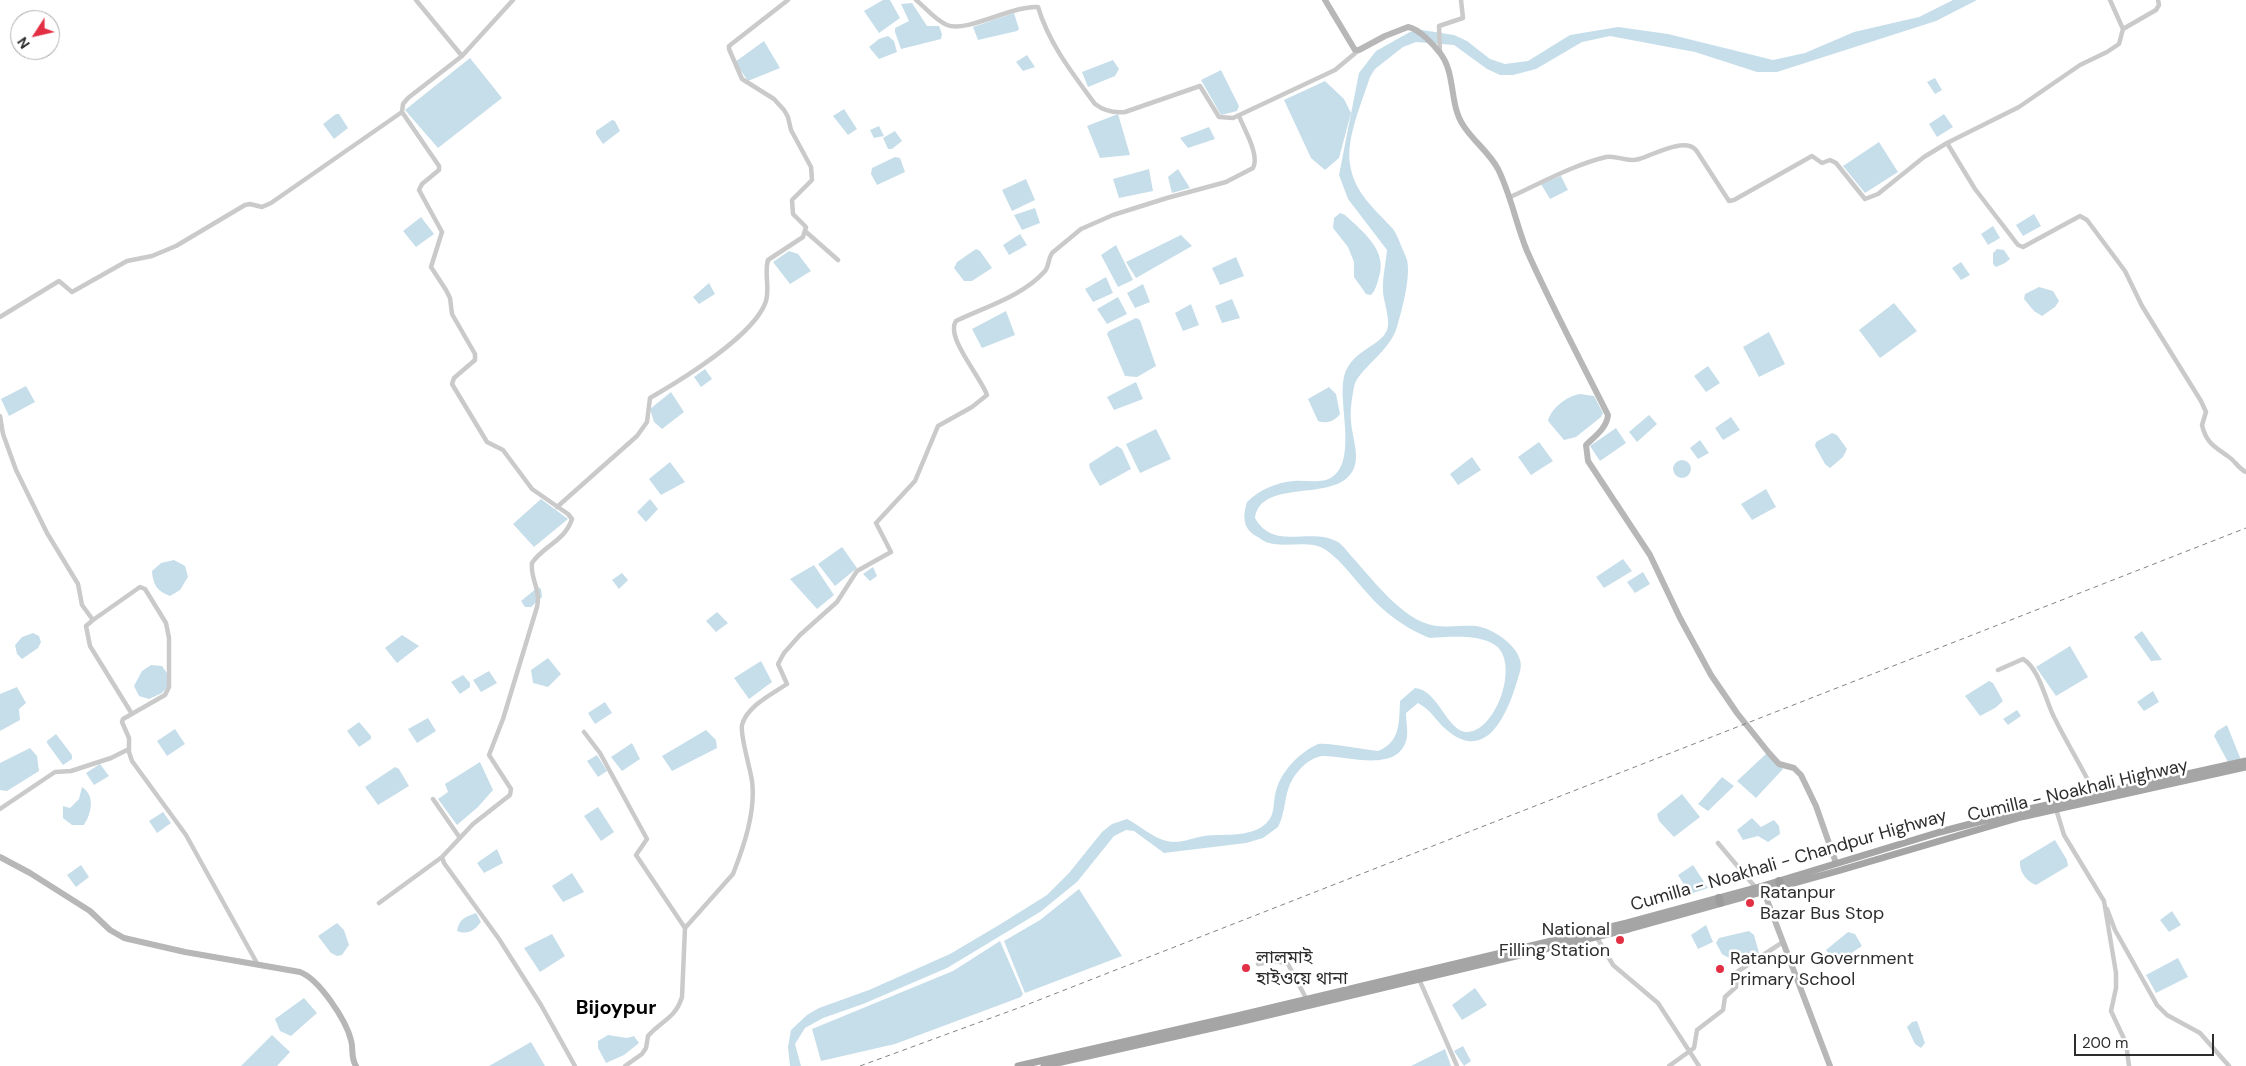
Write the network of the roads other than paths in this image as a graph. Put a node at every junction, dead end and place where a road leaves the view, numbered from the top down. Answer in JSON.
{"nodes":[{"id":1,"x":416,"y":0,"type":"edge"},
{"id":2,"x":512,"y":0,"type":"edge"},
{"id":3,"x":788,"y":0,"type":"edge"},
{"id":4,"x":916,"y":0,"type":"edge"},
{"id":5,"x":1037,"y":0,"type":"edge"},
{"id":6,"x":1325,"y":0,"type":"edge"},
{"id":7,"x":1461,"y":0,"type":"edge"},
{"id":8,"x":2110,"y":0,"type":"edge"},
{"id":9,"x":2158,"y":0,"type":"edge"},
{"id":10,"x":1038,"y":7,"type":"junction"},
{"id":11,"x":2123,"y":29,"type":"junction"},
{"id":12,"x":1359,"y":50,"type":"junction"},
{"id":13,"x":1439,"y":50,"type":"junction"},
{"id":14,"x":462,"y":56,"type":"junction"},
{"id":15,"x":402,"y":112,"type":"junction"},
{"id":16,"x":1239,"y":116,"type":"junction"},
{"id":17,"x":1947,"y":143,"type":"junction"},
{"id":18,"x":1510,"y":197,"type":"junction"},
{"id":19,"x":805,"y":231,"type":"junction"},
{"id":20,"x":838,"y":260,"type":"dead end"},
{"id":21,"x":0,"y":317,"type":"edge"},
{"id":22,"x":0,"y":416,"type":"edge"},
{"id":23,"x":2246,"y":472,"type":"edge"},
{"id":24,"x":557,"y":507,"type":"junction"},
{"id":25,"x":93,"y":620,"type":"junction"},
{"id":26,"x":1998,"y":670,"type":"dead end"},
{"id":27,"x":132,"y":714,"type":"junction"},
{"id":28,"x":584,"y":732,"type":"dead end"},
{"id":29,"x":129,"y":749,"type":"junction"},
{"id":30,"x":2246,"y":761,"type":"edge"},
{"id":31,"x":2246,"y":767,"type":"edge"},
{"id":32,"x":2095,"y":794,"type":"junction"},
{"id":33,"x":433,"y":799,"type":"dead end"},
{"id":34,"x":2056,"y":809,"type":"junction"},
{"id":35,"x":0,"y":810,"type":"edge"},
{"id":36,"x":460,"y":838,"type":"junction"},
{"id":37,"x":1718,"y":843,"type":"dead end"},
{"id":38,"x":0,"y":857,"type":"edge"},
{"id":39,"x":442,"y":857,"type":"junction"},
{"id":40,"x":1836,"y":863,"type":"junction"},
{"id":41,"x":1780,"y":884,"type":"junction"},
{"id":42,"x":1756,"y":888,"type":"junction"},
{"id":43,"x":1764,"y":892,"type":"junction"},
{"id":44,"x":1719,"y":901,"type":"junction"},
{"id":45,"x":2104,"y":901,"type":"junction"},
{"id":46,"x":379,"y":903,"type":"dead end"},
{"id":47,"x":685,"y":928,"type":"junction"},
{"id":48,"x":1596,"y":936,"type":"junction"},
{"id":49,"x":1784,"y":942,"type":"junction"},
{"id":50,"x":1258,"y":964,"type":"dead end"},
{"id":51,"x":258,"y":966,"type":"junction"},
{"id":52,"x":1419,"y":979,"type":"junction"},
{"id":53,"x":1307,"y":1000,"type":"junction"},
{"id":54,"x":1690,"y":1052,"type":"junction"},
{"id":55,"x":1083,"y":1054,"type":"junction"},
{"id":56,"x":356,"y":1066,"type":"edge"},
{"id":57,"x":575,"y":1066,"type":"edge"},
{"id":58,"x":625,"y":1066,"type":"edge"},
{"id":59,"x":1018,"y":1066,"type":"edge"},
{"id":60,"x":1044,"y":1066,"type":"edge"},
{"id":61,"x":1458,"y":1066,"type":"edge"},
{"id":62,"x":1669,"y":1066,"type":"edge"},
{"id":63,"x":1699,"y":1066,"type":"edge"},
{"id":64,"x":1830,"y":1066,"type":"edge"},
{"id":65,"x":2129,"y":1066,"type":"edge"},
{"id":66,"x":2229,"y":1066,"type":"edge"}],
"edges":[{"from":1,"to":14,"type":"street"},
{"from":2,"to":14,"type":"street"},
{"from":3,"to":19,"type":"street"},
{"from":4,"to":10,"type":"street"},
{"from":5,"to":10,"type":"street"},
{"from":6,"to":12,"type":"main road"},
{"from":7,"to":13,"type":"street"},
{"from":8,"to":11,"type":"street"},
{"from":9,"to":11,"type":"street"},
{"from":10,"to":16,"type":"street"},
{"from":11,"to":17,"type":"street"},
{"from":12,"to":13,"type":"main road"},
{"from":12,"to":16,"type":"street"},
{"from":13,"to":18,"type":"main road"},
{"from":14,"to":15,"type":"street"},
{"from":15,"to":21,"type":"street"},
{"from":15,"to":24,"type":"street"},
{"from":16,"to":47,"type":"street"},
{"from":17,"to":18,"type":"street"},
{"from":17,"to":23,"type":"street"},
{"from":18,"to":40,"type":"main road"},
{"from":19,"to":20,"type":"street"},
{"from":19,"to":24,"type":"street"},
{"from":22,"to":25,"type":"street"},
{"from":24,"to":36,"type":"street"},
{"from":25,"to":27,"type":"street"},
{"from":25,"to":27,"type":"street"},
{"from":26,"to":32,"type":"street"},
{"from":27,"to":29,"type":"street"},
{"from":28,"to":47,"type":"street"},
{"from":29,"to":35,"type":"street"},
{"from":29,"to":51,"type":"street"},
{"from":30,"to":32,"type":"main road","name":"Cumilla - Noakhali - Chandpur Highway"},
{"from":31,"to":34,"type":"main road","name":"Cumilla - Noakhali Highway"},
{"from":32,"to":40,"type":"main road","name":"Cumilla - Noakhali - Chandpur Highway"},
{"from":33,"to":36,"type":"street"},
{"from":34,"to":41,"type":"main road","name":"Cumilla - Noakhali Highway"},
{"from":34,"to":45,"type":"street"},
{"from":36,"to":39,"type":"street"},
{"from":37,"to":42,"type":"street"},
{"from":38,"to":51,"type":"main road"},
{"from":39,"to":46,"type":"street"},
{"from":39,"to":57,"type":"street"},
{"from":40,"to":41,"type":"main road","name":"Cumilla - Noakhali - Chandpur Highway"},
{"from":41,"to":42,"type":"main road","name":"Cumilla - Noakhali - Chandpur Highway"},
{"from":41,"to":43,"type":"main road","name":"Cumilla - Noakhali Highway"},
{"from":42,"to":44,"type":"main road","name":"Cumilla - Noakhali - Chandpur Highway"},
{"from":43,"to":44,"type":"main road","name":"Cumilla - Noakhali Highway"},
{"from":43,"to":49,"type":"main road"},
{"from":44,"to":48,"type":"main road","name":"Cumilla - Noakhali Highway"},
{"from":44,"to":53,"type":"main road","name":"Cumilla - Noakhali - Chandpur Highway"},
{"from":45,"to":65,"type":"street"},
{"from":45,"to":66,"type":"street"},
{"from":47,"to":58,"type":"street"},
{"from":48,"to":52,"type":"main road","name":"Cumilla - Noakhali Highway"},
{"from":48,"to":54,"type":"street"},
{"from":49,"to":54,"type":"street"},
{"from":49,"to":64,"type":"main road"},
{"from":50,"to":53,"type":"street"},
{"from":51,"to":56,"type":"main road"},
{"from":52,"to":55,"type":"main road","name":"Cumilla - Noakhali Highway"},
{"from":52,"to":61,"type":"street"},
{"from":53,"to":55,"type":"main road","name":"Cumilla - Noakhali - Chandpur Highway"},
{"from":54,"to":62,"type":"street"},
{"from":54,"to":63,"type":"street"},
{"from":55,"to":59,"type":"main road","name":"Cumilla - Noakhali - Chandpur Highway"},
{"from":55,"to":60,"type":"main road","name":"Cumilla - Noakhali Highway"}]}
